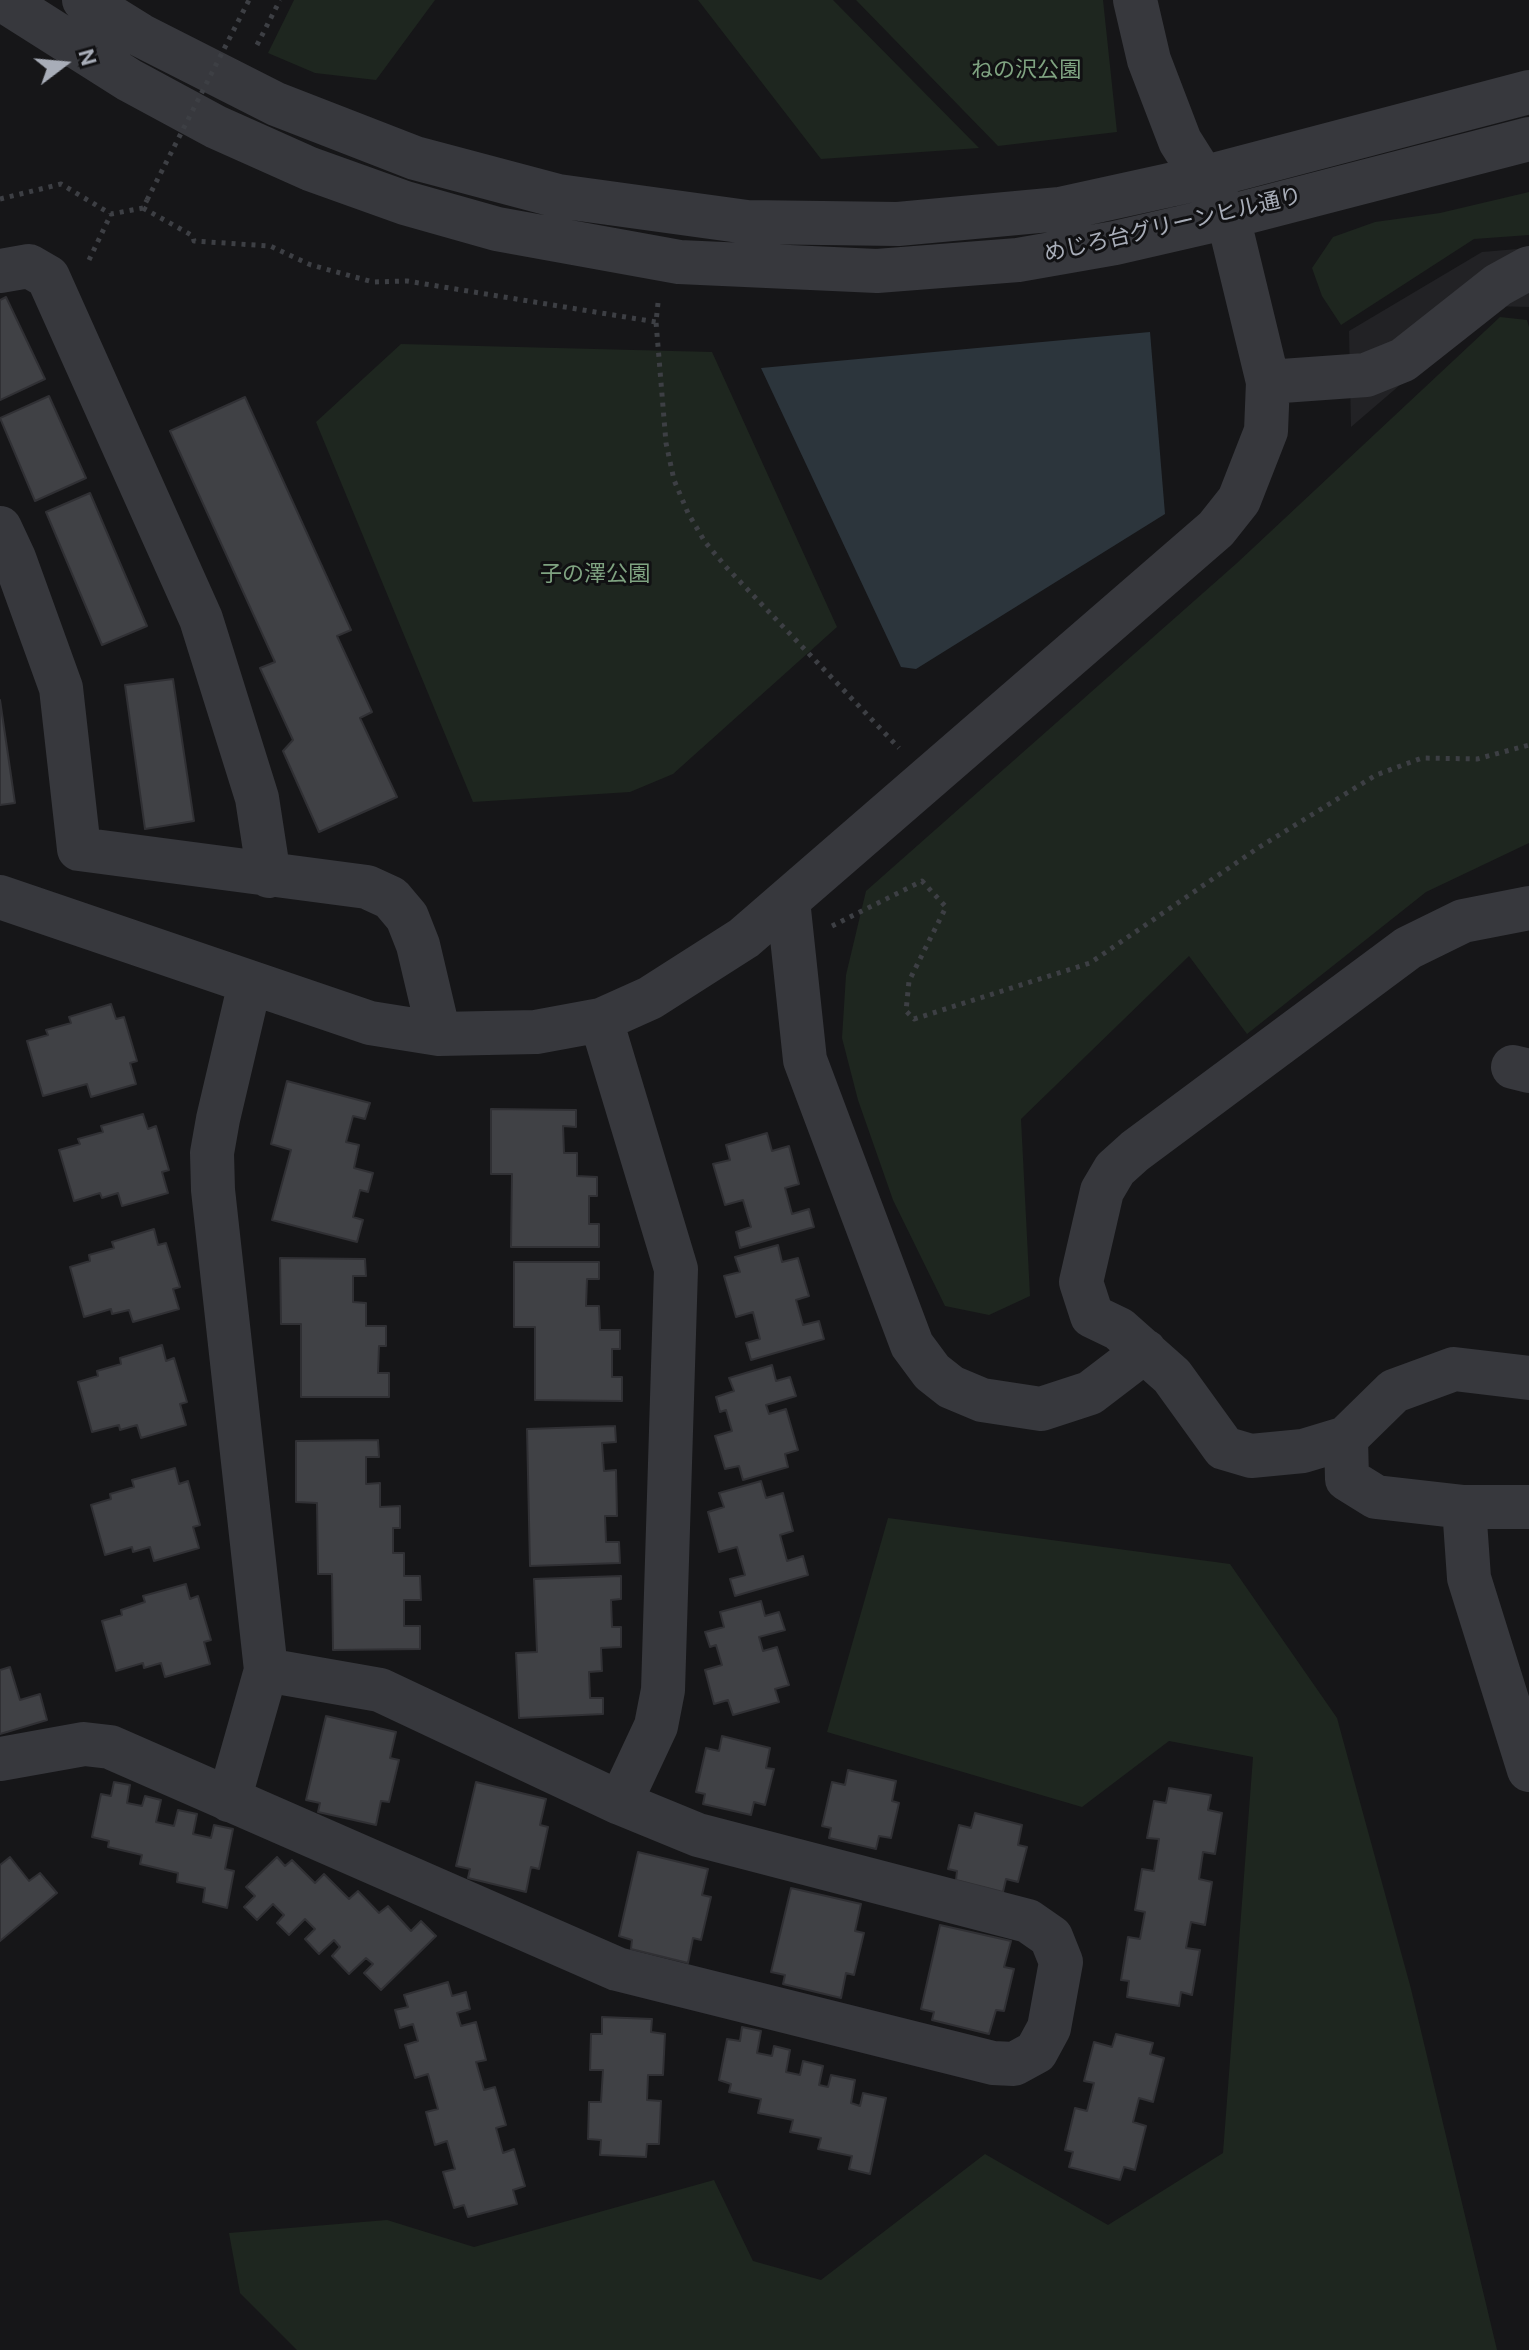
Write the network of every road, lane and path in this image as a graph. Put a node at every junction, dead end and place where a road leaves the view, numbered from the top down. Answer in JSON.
{"nodes":[{"id":1,"x":3,"y":0,"type":"edge"},
{"id":2,"x":84,"y":0,"type":"edge"},
{"id":3,"x":249,"y":0,"type":"edge"},
{"id":4,"x":280,"y":0,"type":"edge"},
{"id":5,"x":1135,"y":0,"type":"edge"},
{"id":6,"x":252,"y":56,"type":"dead end"},
{"id":7,"x":1529,"y":92,"type":"edge"},
{"id":8,"x":1529,"y":139,"type":"edge"},
{"id":9,"x":1206,"y":177,"type":"junction"},
{"id":10,"x":0,"y":199,"type":"edge"},
{"id":11,"x":143,"y":208,"type":"junction"},
{"id":12,"x":1228,"y":217,"type":"junction"},
{"id":13,"x":1529,"y":268,"type":"edge"},
{"id":14,"x":0,"y":271,"type":"edge"},
{"id":15,"x":658,"y":303,"type":"dead end"},
{"id":16,"x":656,"y":322,"type":"junction"},
{"id":17,"x":1268,"y":382,"type":"junction"},
{"id":18,"x":0,"y":528,"type":"edge"},
{"id":19,"x":1529,"y":745,"type":"edge"},
{"id":20,"x":910,"y":759,"type":"dead end"},
{"id":21,"x":269,"y":876,"type":"junction"},
{"id":22,"x":0,"y":897,"type":"edge"},
{"id":23,"x":788,"y":900,"type":"junction"},
{"id":24,"x":1529,"y":908,"type":"edge"},
{"id":25,"x":863,"y":913,"type":"dead end"},
{"id":26,"x":250,"y":983,"type":"junction"},
{"id":27,"x":601,"y":1020,"type":"junction"},
{"id":28,"x":439,"y":1034,"type":"junction"},
{"id":29,"x":1145,"y":1351,"type":"junction"},
{"id":30,"x":1529,"y":1378,"type":"edge"},
{"id":31,"x":1346,"y":1438,"type":"junction"},
{"id":32,"x":1464,"y":1507,"type":"junction"},
{"id":33,"x":1529,"y":1507,"type":"edge"},
{"id":34,"x":266,"y":1670,"type":"junction"},
{"id":35,"x":0,"y":1759,"type":"edge"},
{"id":36,"x":1529,"y":1770,"type":"edge"},
{"id":37,"x":229,"y":1800,"type":"junction"},
{"id":38,"x":620,"y":1803,"type":"junction"}],
"edges":[{"from":1,"to":12,"type":"street","name":"めじろ台グリーンヒル通り"},
{"from":2,"to":9,"type":"street","name":"めじろ台グリーンヒル通り"},
{"from":3,"to":11,"type":"path","bridge":true},
{"from":4,"to":6,"type":"path"},
{"from":5,"to":9,"type":"street"},
{"from":7,"to":9,"type":"street","name":"めじろ台グリーンヒル通り"},
{"from":8,"to":12,"type":"street","name":"めじろ台グリーンヒル通り"},
{"from":9,"to":12,"type":"street"},
{"from":10,"to":11,"type":"path"},
{"from":11,"to":16,"type":"path"},
{"from":12,"to":17,"type":"street"},
{"from":13,"to":17,"type":"street"},
{"from":14,"to":21,"type":"street"},
{"from":15,"to":16,"type":"path"},
{"from":16,"to":20,"type":"path"},
{"from":17,"to":23,"type":"street"},
{"from":18,"to":21,"type":"street"},
{"from":19,"to":25,"type":"path"},
{"from":21,"to":28,"type":"street"},
{"from":22,"to":26,"type":"street"},
{"from":23,"to":27,"type":"street"},
{"from":23,"to":29,"type":"street"},
{"from":24,"to":29,"type":"street"},
{"from":26,"to":28,"type":"street"},
{"from":26,"to":34,"type":"street"},
{"from":27,"to":28,"type":"street"},
{"from":27,"to":38,"type":"street"},
{"from":29,"to":31,"type":"street"},
{"from":30,"to":31,"type":"street"},
{"from":31,"to":32,"type":"street"},
{"from":32,"to":33,"type":"street"},
{"from":32,"to":36,"type":"street"},
{"from":34,"to":37,"type":"street"},
{"from":34,"to":38,"type":"street"},
{"from":35,"to":37,"type":"street"},
{"from":37,"to":38,"type":"street"}]}
